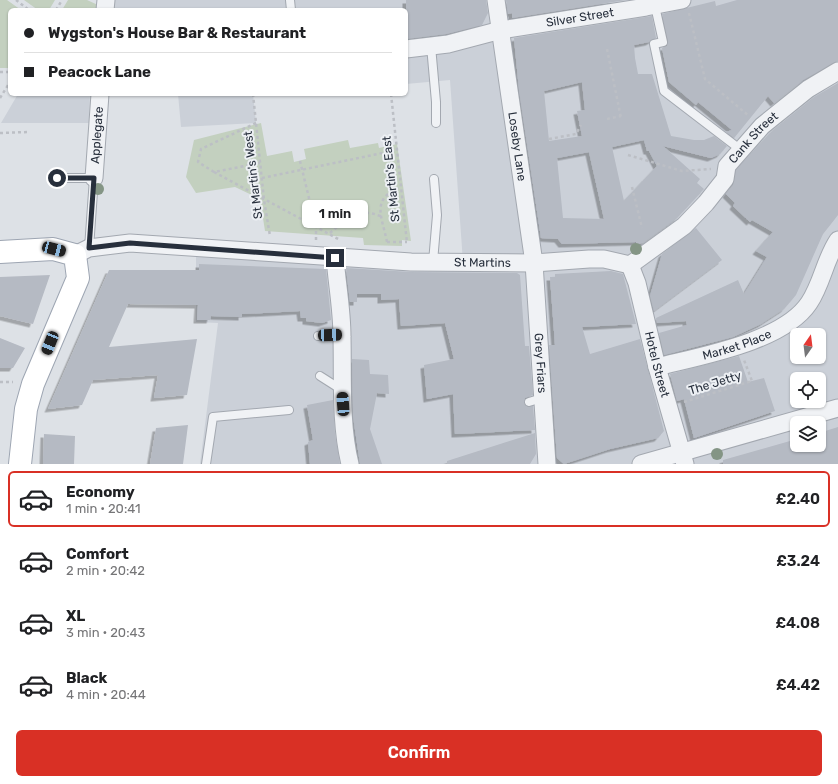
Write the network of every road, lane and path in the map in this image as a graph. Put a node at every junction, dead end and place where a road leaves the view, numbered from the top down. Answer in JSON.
{"nodes":[{"id":1,"x":16,"y":0,"type":"edge"},
{"id":2,"x":496,"y":0,"type":"edge"},
{"id":3,"x":685,"y":2,"type":"edge"},
{"id":4,"x":655,"y":6,"type":"junction"},
{"id":5,"x":26,"y":8,"type":"edge"},
{"id":6,"x":501,"y":30,"type":"junction"},
{"id":7,"x":431,"y":46,"type":"junction"},
{"id":8,"x":408,"y":49,"type":"edge"},
{"id":9,"x":607,"y":49,"type":"dead end"},
{"id":10,"x":838,"y":71,"type":"edge"},
{"id":11,"x":8,"y":85,"type":"edge"},
{"id":12,"x":100,"y":96,"type":"edge"},
{"id":13,"x":253,"y":96,"type":"edge"},
{"id":14,"x":391,"y":96,"type":"edge"},
{"id":15,"x":0,"y":98,"type":"edge"},
{"id":16,"x":607,"y":119,"type":"dead end"},
{"id":17,"x":756,"y":122,"type":"junction"},
{"id":18,"x":256,"y":123,"type":"junction"},
{"id":19,"x":436,"y":123,"type":"dead end"},
{"id":20,"x":581,"y":125,"type":"dead end"},
{"id":21,"x":28,"y":132,"type":"dead end"},
{"id":22,"x":0,"y":133,"type":"edge"},
{"id":23,"x":548,"y":139,"type":"dead end"},
{"id":24,"x":397,"y":150,"type":"junction"},
{"id":25,"x":741,"y":150,"type":"junction"},
{"id":26,"x":628,"y":155,"type":"dead end"},
{"id":27,"x":300,"y":161,"type":"dead end"},
{"id":28,"x":260,"y":163,"type":"junction"},
{"id":29,"x":727,"y":166,"type":"junction"},
{"id":30,"x":302,"y":170,"type":"junction"},
{"id":31,"x":214,"y":172,"type":"junction"},
{"id":32,"x":57,"y":178,"type":"dead end"},
{"id":33,"x":94,"y":178,"type":"junction"},
{"id":34,"x":262,"y":178,"type":"junction"},
{"id":35,"x":434,"y":179,"type":"dead end"},
{"id":36,"x":401,"y":187,"type":"junction"},
{"id":37,"x":632,"y":187,"type":"dead end"},
{"id":38,"x":264,"y":200,"type":"junction"},
{"id":39,"x":382,"y":217,"type":"junction"},
{"id":40,"x":316,"y":227,"type":"junction"},
{"id":41,"x":642,"y":228,"type":"dead end"},
{"id":42,"x":330,"y":234,"type":"junction"},
{"id":43,"x":838,"y":240,"type":"edge"},
{"id":44,"x":342,"y":241,"type":"dead end"},
{"id":45,"x":380,"y":242,"type":"dead end"},
{"id":46,"x":387,"y":242,"type":"junction"},
{"id":47,"x":407,"y":242,"type":"junction"},
{"id":48,"x":82,"y":251,"type":"junction"},
{"id":49,"x":0,"y":252,"type":"edge"},
{"id":50,"x":273,"y":253,"type":"junction"},
{"id":51,"x":315,"y":256,"type":"junction"},
{"id":52,"x":335,"y":258,"type":"junction"},
{"id":53,"x":410,"y":262,"type":"junction"},
{"id":54,"x":433,"y":262,"type":"junction"},
{"id":55,"x":534,"y":262,"type":"junction"},
{"id":56,"x":630,"y":265,"type":"junction"},
{"id":57,"x":342,"y":334,"type":"junction"},
{"id":58,"x":318,"y":336,"type":"dead end"},
{"id":59,"x":739,"y":345,"type":"junction"},
{"id":60,"x":657,"y":367,"type":"junction"},
{"id":61,"x":320,"y":376,"type":"dead end"},
{"id":62,"x":342,"y":390,"type":"junction"},
{"id":63,"x":669,"y":407,"type":"junction"},
{"id":64,"x":838,"y":408,"type":"edge"},
{"id":65,"x":289,"y":410,"type":"dead end"},
{"id":66,"x":683,"y":458,"type":"edge"},
{"id":67,"x":20,"y":464,"type":"edge"},
{"id":68,"x":206,"y":464,"type":"edge"},
{"id":69,"x":350,"y":464,"type":"edge"},
{"id":70,"x":547,"y":464,"type":"edge"},
{"id":71,"x":641,"y":464,"type":"edge"}],
"edges":[{"from":1,"to":5,"type":"path"},
{"from":2,"to":6,"type":"street","name":"Loseby Lane"},
{"from":3,"to":4,"type":"street","name":"Silver Street"},
{"from":3,"to":17,"type":"path"},
{"from":4,"to":6,"type":"street","name":"Silver Street"},
{"from":4,"to":25,"type":"lane"},
{"from":6,"to":7,"type":"street","name":"Silver Street"},
{"from":6,"to":55,"type":"street","name":"Loseby Lane"},
{"from":7,"to":8,"type":"street","name":"Silver Street"},
{"from":7,"to":19,"type":"lane"},
{"from":9,"to":16,"type":"path"},
{"from":10,"to":17,"type":"street","name":"Cank Street"},
{"from":11,"to":15,"type":"path"},
{"from":12,"to":33,"type":"street","name":"Applegate"},
{"from":13,"to":18,"type":"path","name":"St Martin's West"},
{"from":14,"to":24,"type":"path","name":"St Martin's East"},
{"from":17,"to":25,"type":"street","name":"Cank Street"},
{"from":18,"to":28,"type":"path","name":"St Martin's West"},
{"from":18,"to":31,"type":"path"},
{"from":20,"to":23,"type":"path"},
{"from":21,"to":22,"type":"path"},
{"from":24,"to":30,"type":"path"},
{"from":24,"to":36,"type":"path","name":"St Martin's East"},
{"from":25,"to":29,"type":"street","name":"Cank Street"},
{"from":26,"to":29,"type":"path"},
{"from":27,"to":30,"type":"path"},
{"from":28,"to":31,"type":"path"},
{"from":28,"to":34,"type":"path","name":"St Martin's West"},
{"from":29,"to":56,"type":"street","name":"Cank Street"},
{"from":30,"to":34,"type":"path"},
{"from":30,"to":40,"type":"path"},
{"from":31,"to":38,"type":"path"},
{"from":32,"to":33,"type":"lane"},
{"from":33,"to":48,"type":"lane","name":"Applegate"},
{"from":34,"to":38,"type":"path","name":"St Martin's West"},
{"from":35,"to":54,"type":"lane"},
{"from":36,"to":39,"type":"path"},
{"from":36,"to":47,"type":"path","name":"St Martin's East"},
{"from":37,"to":41,"type":"path"},
{"from":38,"to":40,"type":"path"},
{"from":38,"to":50,"type":"path","name":"St Martin's West"},
{"from":39,"to":42,"type":"path"},
{"from":39,"to":46,"type":"path"},
{"from":40,"to":42,"type":"path"},
{"from":40,"to":51,"type":"path"},
{"from":42,"to":44,"type":"path"},
{"from":43,"to":59,"type":"street","name":"Market Place"},
{"from":45,"to":46,"type":"path"},
{"from":46,"to":47,"type":"path"},
{"from":47,"to":53,"type":"path","name":"St Martin's East"},
{"from":48,"to":49,"type":"main road"},
{"from":48,"to":50,"type":"street","name":"St Martins"},
{"from":48,"to":67,"type":"main road"},
{"from":50,"to":51,"type":"street","name":"St Martins"},
{"from":51,"to":52,"type":"street","name":"St Martins"},
{"from":52,"to":53,"type":"street","name":"St Martins"},
{"from":52,"to":57,"type":"street"},
{"from":53,"to":54,"type":"street","name":"St Martins"},
{"from":54,"to":55,"type":"street","name":"St Martins"},
{"from":55,"to":56,"type":"street","name":"St Martins"},
{"from":55,"to":70,"type":"street","name":"Grey Friars"},
{"from":56,"to":60,"type":"street","name":"Hotel Street"},
{"from":57,"to":58,"type":"lane"},
{"from":57,"to":62,"type":"street"},
{"from":59,"to":60,"type":"street","name":"Market Place"},
{"from":59,"to":63,"type":"path","name":"The Jetty"},
{"from":60,"to":63,"type":"street","name":"Hotel Street"},
{"from":61,"to":62,"type":"lane"},
{"from":62,"to":69,"type":"street"},
{"from":63,"to":66,"type":"street","name":"Hotel Street"},
{"from":64,"to":66,"type":"street"},
{"from":65,"to":68,"type":"lane"},
{"from":66,"to":71,"type":"street"}]}
